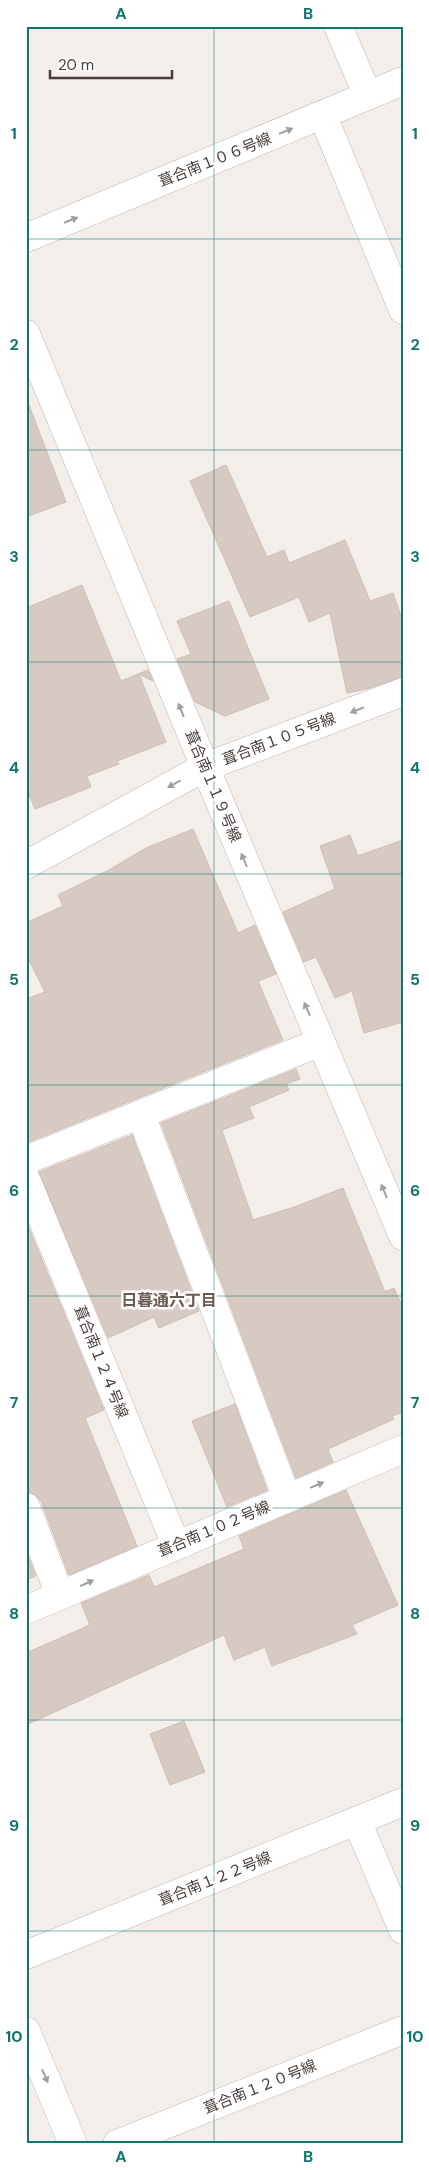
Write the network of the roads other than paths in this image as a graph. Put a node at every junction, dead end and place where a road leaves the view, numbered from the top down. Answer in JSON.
{"nodes":[{"id":1,"x":338,"y":26,"type":"edge"},
{"id":2,"x":403,"y":81,"type":"edge"},
{"id":3,"x":368,"y":96,"type":"junction"},
{"id":4,"x":323,"y":116,"type":"junction"},
{"id":5,"x":26,"y":238,"type":"edge"},
{"id":6,"x":401,"y":300,"type":"edge"},
{"id":7,"x":26,"y":334,"type":"edge"},
{"id":8,"x":403,"y":692,"type":"edge"},
{"id":9,"x":205,"y":767,"type":"junction"},
{"id":10,"x":26,"y":865,"type":"edge"},
{"id":11,"x":321,"y":1042,"type":"junction"},
{"id":12,"x":141,"y":1115,"type":"junction"},
{"id":13,"x":26,"y":1160,"type":"edge"},
{"id":14,"x":26,"y":1179,"type":"edge"},
{"id":15,"x":403,"y":1236,"type":"edge"},
{"id":16,"x":403,"y":1449,"type":"edge"},
{"id":17,"x":287,"y":1498,"type":"junction"},
{"id":18,"x":26,"y":1507,"type":"edge"},
{"id":19,"x":176,"y":1544,"type":"junction"},
{"id":20,"x":60,"y":1595,"type":"junction"},
{"id":21,"x":26,"y":1610,"type":"edge"},
{"id":22,"x":403,"y":1802,"type":"edge"},
{"id":23,"x":357,"y":1821,"type":"junction"},
{"id":24,"x":403,"y":1930,"type":"edge"},
{"id":25,"x":26,"y":1955,"type":"edge"},
{"id":26,"x":403,"y":2030,"type":"edge"},
{"id":27,"x":26,"y":2031,"type":"edge"},
{"id":28,"x":73,"y":2144,"type":"edge"},
{"id":29,"x":117,"y":2144,"type":"edge"}],
"edges":[{"from":1,"to":3,"type":"street"},
{"from":2,"to":3,"type":"street","name":"葺合南１０６号線"},
{"from":3,"to":4,"type":"street","name":"葺合南１０６号線"},
{"from":5,"to":4,"type":"street","name":"葺合南１０６号線","one_way":true},
{"from":4,"to":6,"type":"street"},
{"from":9,"to":7,"type":"street","name":"葺合南１１９号線","one_way":true},
{"from":8,"to":9,"type":"street","name":"葺合南１０５号線","one_way":true},
{"from":9,"to":10,"type":"street","name":"葺合南１０５号線","one_way":true},
{"from":11,"to":9,"type":"street","name":"葺合南１１９号線","one_way":true},
{"from":11,"to":12,"type":"street"},
{"from":15,"to":11,"type":"street","name":"葺合南１１９号線","one_way":true},
{"from":12,"to":13,"type":"street"},
{"from":12,"to":17,"type":"street"},
{"from":14,"to":19,"type":"street","name":"葺合南１２４号線"},
{"from":17,"to":16,"type":"street","name":"葺合南１０２号線","one_way":true},
{"from":17,"to":19,"type":"street","name":"葺合南１０２号線"},
{"from":18,"to":20,"type":"street"},
{"from":20,"to":19,"type":"street","name":"葺合南１０２号線","one_way":true},
{"from":20,"to":21,"type":"street","name":"葺合南１０２号線"},
{"from":22,"to":23,"type":"street","name":"葺合南１２２号線"},
{"from":23,"to":24,"type":"street"},
{"from":23,"to":25,"type":"street","name":"葺合南１２２号線"},
{"from":26,"to":29,"type":"street","name":"葺合南１２０号線"},
{"from":27,"to":28,"type":"street","one_way":true}]}
